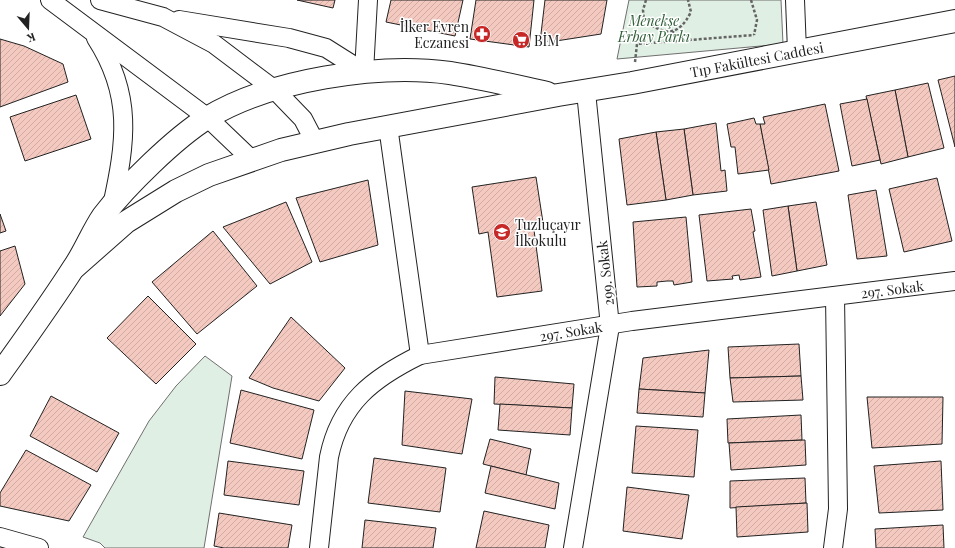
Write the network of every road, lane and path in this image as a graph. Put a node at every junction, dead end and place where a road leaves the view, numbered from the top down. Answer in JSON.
{"nodes":[{"id":1,"x":50,"y":0,"type":"edge"},
{"id":2,"x":100,"y":0,"type":"edge"},
{"id":3,"x":368,"y":0,"type":"edge"},
{"id":4,"x":646,"y":0,"type":"edge"},
{"id":5,"x":688,"y":0,"type":"edge"},
{"id":6,"x":751,"y":0,"type":"edge"},
{"id":7,"x":795,"y":0,"type":"edge"},
{"id":8,"x":163,"y":17,"type":"junction"},
{"id":9,"x":955,"y":21,"type":"edge"},
{"id":10,"x":90,"y":29,"type":"junction"},
{"id":11,"x":674,"y":31,"type":"junction"},
{"id":12,"x":754,"y":35,"type":"junction"},
{"id":13,"x":674,"y":41,"type":"junction"},
{"id":14,"x":797,"y":51,"type":"junction"},
{"id":15,"x":752,"y":61,"type":"junction"},
{"id":16,"x":364,"y":72,"type":"junction"},
{"id":17,"x":632,"y":83,"type":"junction"},
{"id":18,"x":275,"y":90,"type":"junction"},
{"id":19,"x":586,"y":92,"type":"junction"},
{"id":20,"x":558,"y":95,"type":"junction"},
{"id":21,"x":208,"y":118,"type":"junction"},
{"id":22,"x":388,"y":126,"type":"junction"},
{"id":23,"x":315,"y":142,"type":"junction"},
{"id":24,"x":252,"y":160,"type":"junction"},
{"id":25,"x":112,"y":207,"type":"junction"},
{"id":26,"x":74,"y":266,"type":"junction"},
{"id":27,"x":955,"y":281,"type":"edge"},
{"id":28,"x":835,"y":296,"type":"junction"},
{"id":29,"x":610,"y":326,"type":"junction"},
{"id":30,"x":420,"y":355,"type":"junction"},
{"id":31,"x":0,"y":374,"type":"edge"},
{"id":32,"x":0,"y":537,"type":"edge"},
{"id":33,"x":39,"y":548,"type":"edge"},
{"id":34,"x":319,"y":548,"type":"edge"},
{"id":35,"x":573,"y":548,"type":"edge"},
{"id":36,"x":833,"y":548,"type":"edge"}],
"edges":[{"from":1,"to":10,"type":"street"},
{"from":2,"to":8,"type":"street"},
{"from":3,"to":16,"type":"street"},
{"from":4,"to":11,"type":"path"},
{"from":5,"to":11,"type":"path"},
{"from":6,"to":12,"type":"path"},
{"from":7,"to":14,"type":"street"},
{"from":8,"to":16,"type":"street"},
{"from":8,"to":18,"type":"street"},
{"from":9,"to":14,"type":"main road","name":"Tıp Fakültesi Caddesi"},
{"from":10,"to":21,"type":"street"},
{"from":10,"to":25,"type":"street"},
{"from":11,"to":13,"type":"path"},
{"from":12,"to":13,"type":"path"},
{"from":12,"to":15,"type":"path"},
{"from":13,"to":17,"type":"path"},
{"from":14,"to":15,"type":"main road","name":"Tıp Fakültesi Caddesi"},
{"from":15,"to":17,"type":"main road","name":"Tıp Fakültesi Caddesi"},
{"from":16,"to":18,"type":"main road"},
{"from":16,"to":20,"type":"main road"},
{"from":17,"to":19,"type":"main road","name":"Tıp Fakültesi Caddesi"},
{"from":18,"to":21,"type":"main road"},
{"from":18,"to":23,"type":"street"},
{"from":19,"to":20,"type":"main road","name":"Tıp Fakültesi Caddesi"},
{"from":19,"to":29,"type":"street","name":"299. Sokak"},
{"from":20,"to":22,"type":"main road"},
{"from":21,"to":24,"type":"street"},
{"from":21,"to":25,"type":"main road"},
{"from":22,"to":23,"type":"main road"},
{"from":22,"to":30,"type":"street"},
{"from":23,"to":24,"type":"main road"},
{"from":24,"to":26,"type":"main road"},
{"from":25,"to":26,"type":"main road"},
{"from":26,"to":31,"type":"main road"},
{"from":27,"to":28,"type":"street","name":"297. Sokak"},
{"from":28,"to":29,"type":"street","name":"297. Sokak"},
{"from":28,"to":36,"type":"street"},
{"from":29,"to":30,"type":"street","name":"297. Sokak"},
{"from":29,"to":35,"type":"street","name":"299. Sokak"},
{"from":30,"to":34,"type":"street","name":"297. Sokak"},
{"from":32,"to":33,"type":"street"}]}
